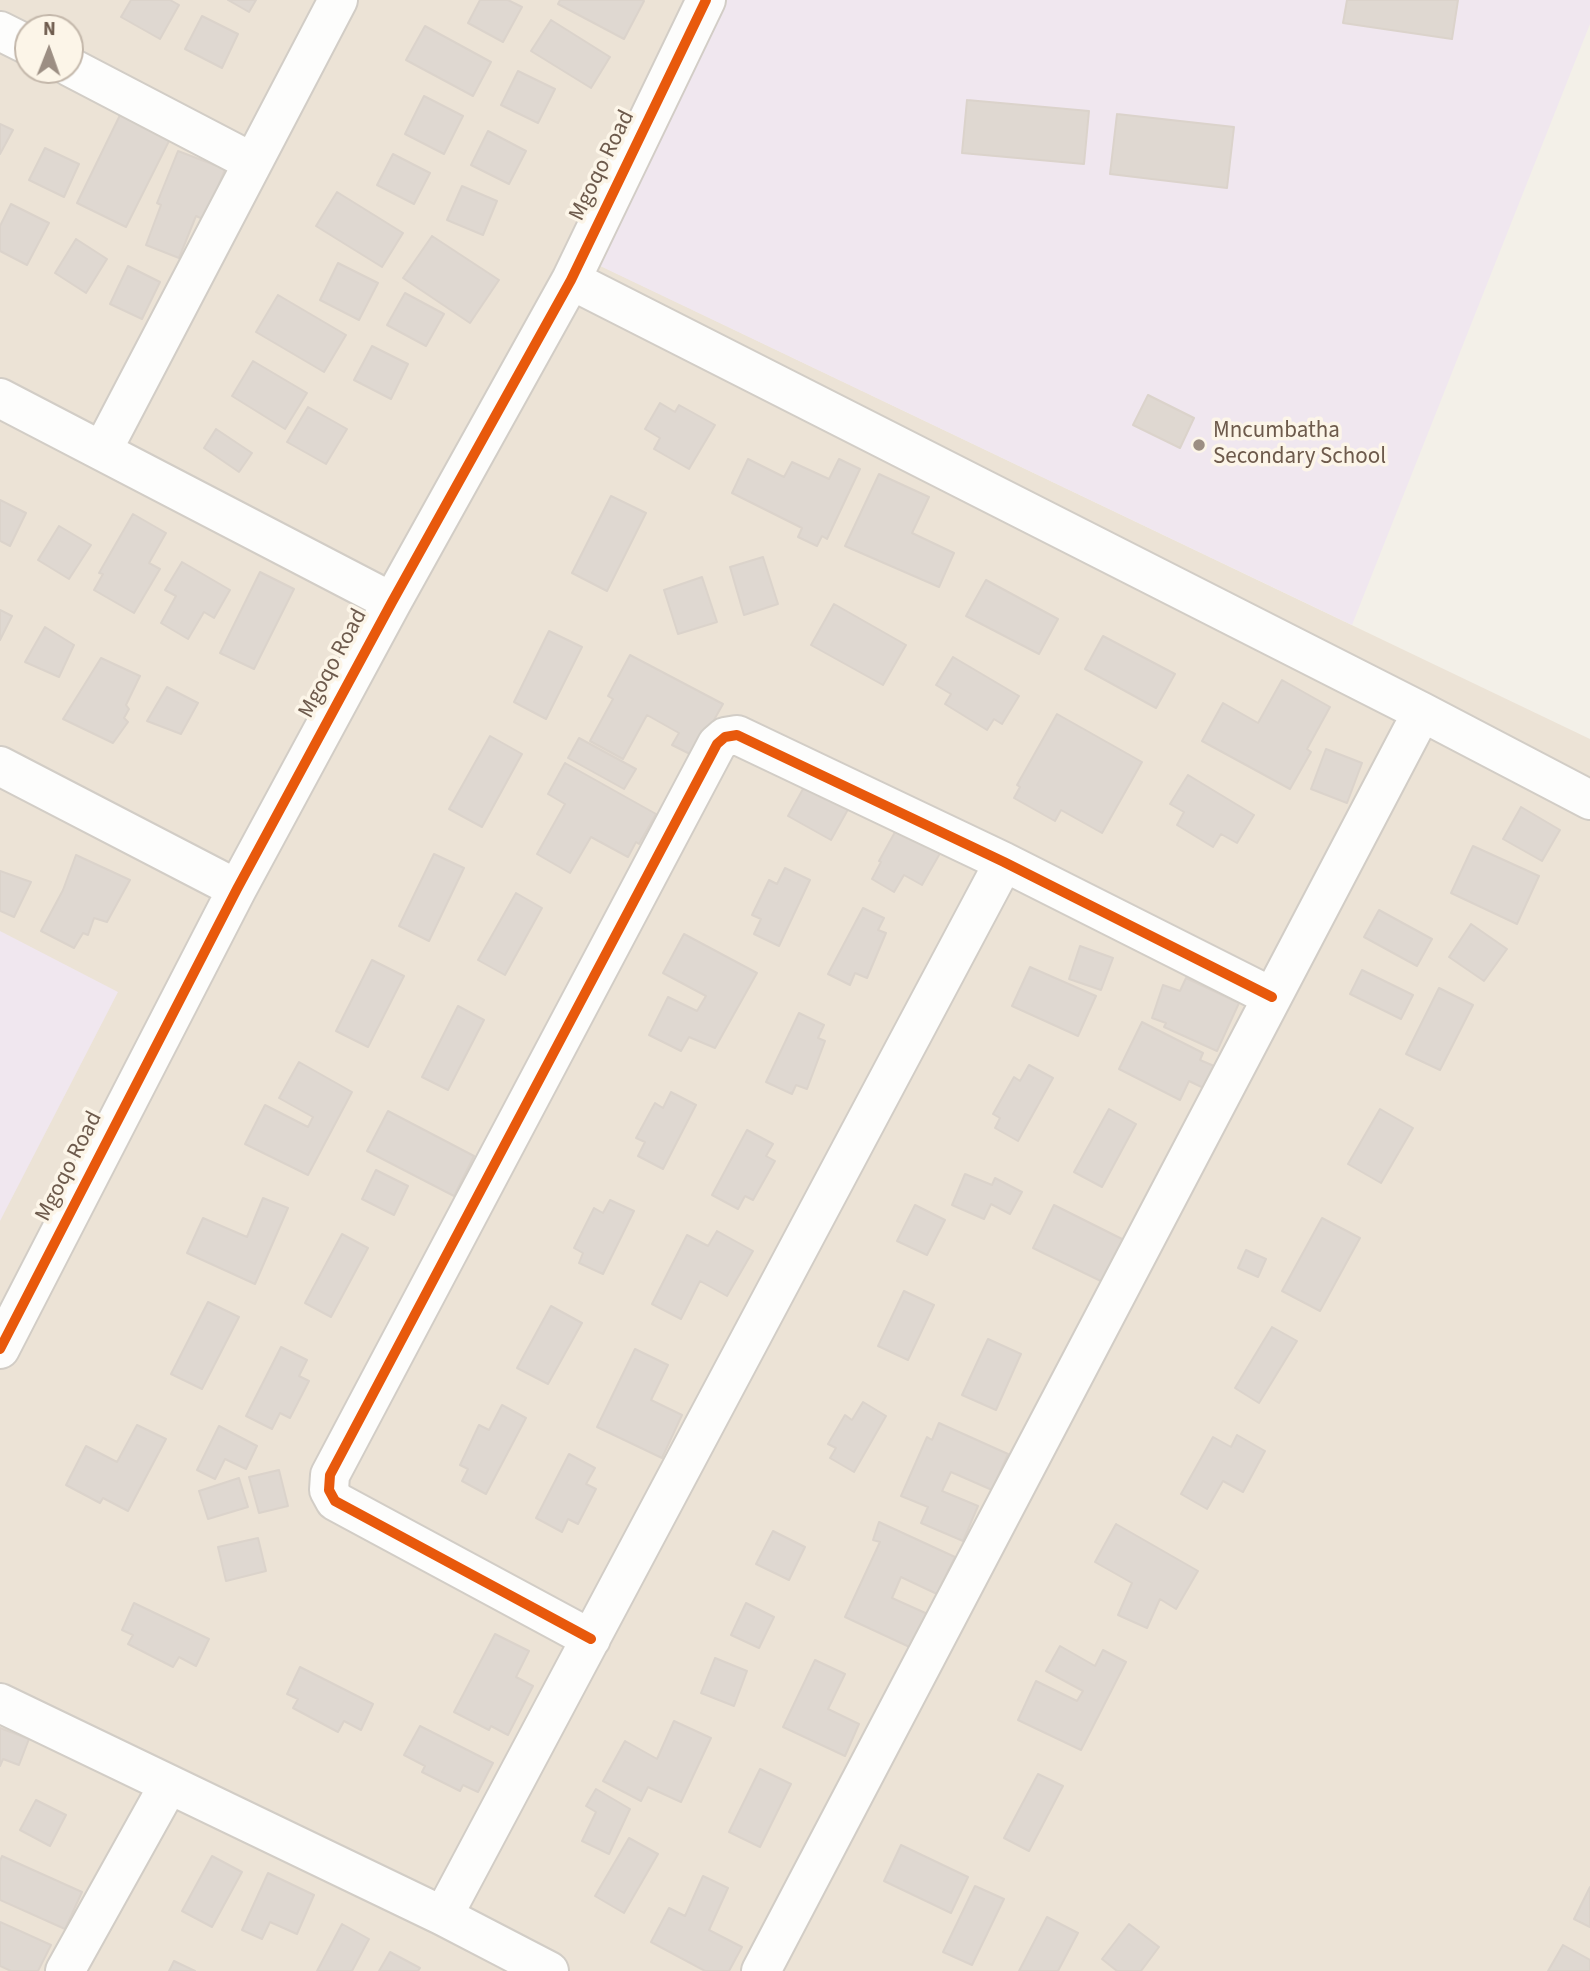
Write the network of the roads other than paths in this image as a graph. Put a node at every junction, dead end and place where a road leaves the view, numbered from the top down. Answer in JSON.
{"nodes":[{"id":1,"x":338,"y":0,"type":"edge"},
{"id":2,"x":706,"y":0,"type":"edge"},
{"id":3,"x":84,"y":74,"type":"edge"},
{"id":4,"x":252,"y":162,"type":"junction"},
{"id":5,"x":571,"y":280,"type":"junction"},
{"id":6,"x":0,"y":398,"type":"edge"},
{"id":7,"x":102,"y":451,"type":"junction"},
{"id":8,"x":392,"y":602,"type":"junction"},
{"id":9,"x":1422,"y":712,"type":"junction"},
{"id":10,"x":0,"y":766,"type":"edge"},
{"id":11,"x":1590,"y":800,"type":"edge"},
{"id":12,"x":1004,"y":863,"type":"junction"},
{"id":13,"x":237,"y":889,"type":"junction"},
{"id":14,"x":1272,"y":997,"type":"junction"},
{"id":15,"x":0,"y":1349,"type":"edge"},
{"id":16,"x":591,"y":1639,"type":"junction"},
{"id":17,"x":0,"y":1703,"type":"edge"},
{"id":18,"x":168,"y":1786,"type":"junction"},
{"id":19,"x":443,"y":1916,"type":"junction"},
{"id":20,"x":65,"y":1971,"type":"edge"},
{"id":21,"x":549,"y":1971,"type":"edge"},
{"id":22,"x":761,"y":1971,"type":"edge"}],
"edges":[{"from":1,"to":4,"type":"street"},
{"from":2,"to":5,"type":"street","name":"Mgoqo Road"},
{"from":3,"to":4,"type":"street"},
{"from":4,"to":7,"type":"street"},
{"from":5,"to":8,"type":"street","name":"Mgoqo Road"},
{"from":5,"to":9,"type":"street"},
{"from":6,"to":7,"type":"street"},
{"from":7,"to":8,"type":"street"},
{"from":8,"to":13,"type":"street","name":"Mgoqo Road"},
{"from":9,"to":11,"type":"street"},
{"from":9,"to":14,"type":"street"},
{"from":10,"to":13,"type":"street"},
{"from":12,"to":14,"type":"street"},
{"from":12,"to":16,"type":"street"},
{"from":12,"to":16,"type":"street"},
{"from":13,"to":15,"type":"street","name":"Mgoqo Road"},
{"from":14,"to":22,"type":"street"},
{"from":16,"to":19,"type":"street"},
{"from":17,"to":18,"type":"street"},
{"from":18,"to":19,"type":"street"},
{"from":18,"to":20,"type":"street"},
{"from":19,"to":21,"type":"street"}]}
